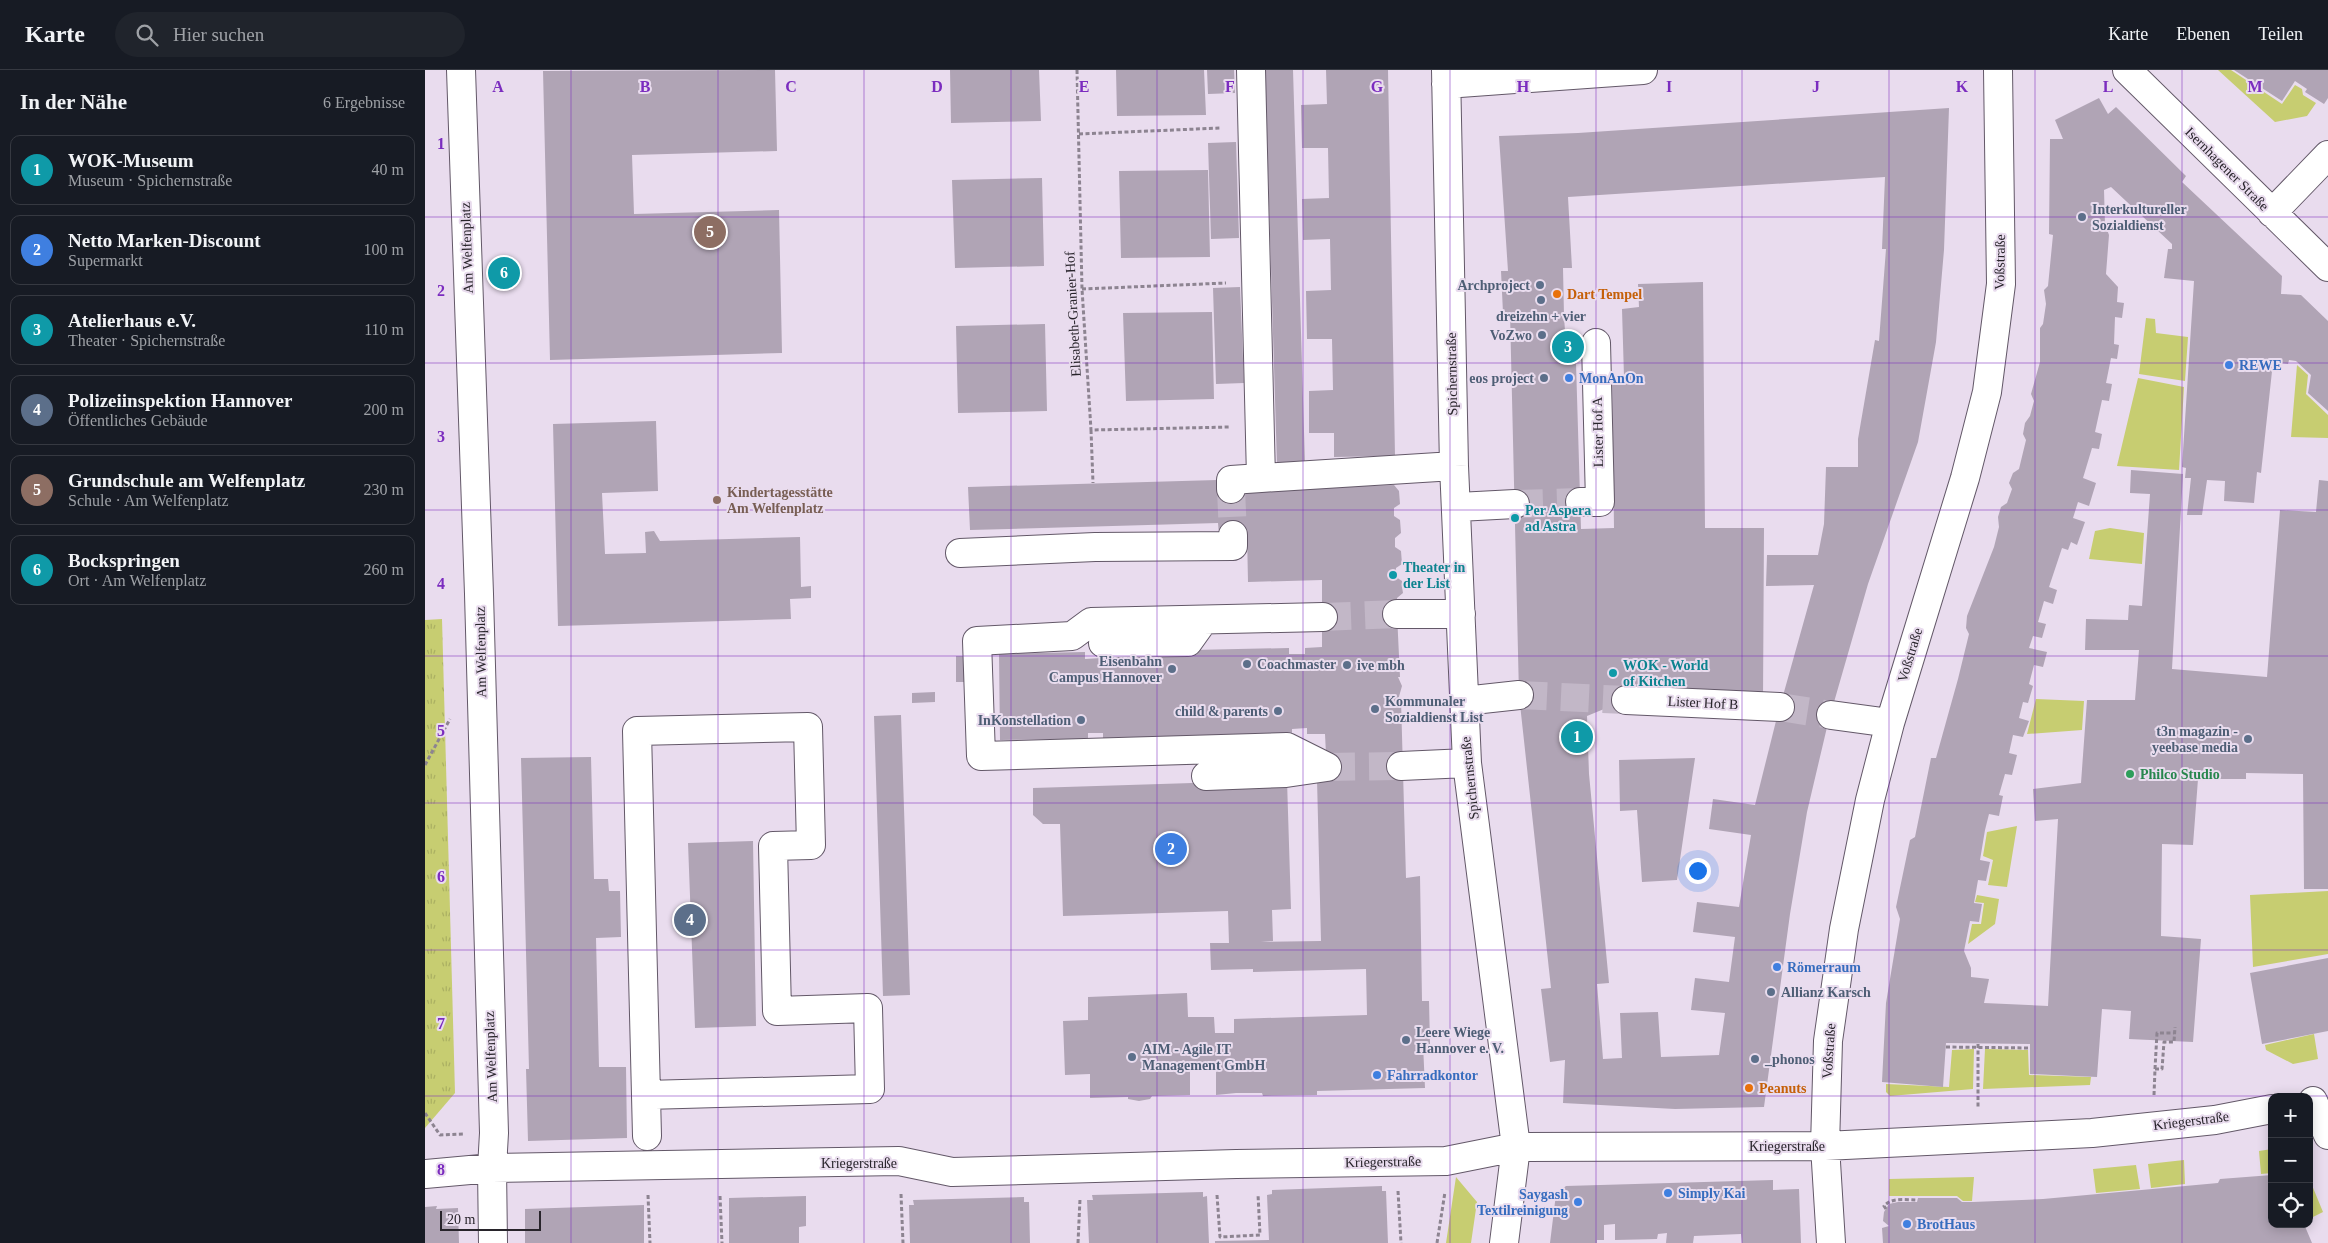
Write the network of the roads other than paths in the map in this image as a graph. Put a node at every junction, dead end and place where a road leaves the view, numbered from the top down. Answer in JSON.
{"nodes":[{"id":1,"x":461,"y":70,"type":"edge"},
{"id":2,"x":1251,"y":70,"type":"edge"},
{"id":3,"x":1643,"y":70,"type":"edge"},
{"id":4,"x":1998,"y":70,"type":"edge"},
{"id":5,"x":2127,"y":70,"type":"edge"},
{"id":6,"x":1446,"y":77,"type":"edge"},
{"id":7,"x":2328,"y":155,"type":"edge"},
{"id":8,"x":2272,"y":213,"type":"junction"},
{"id":9,"x":2328,"y":267,"type":"edge"},
{"id":10,"x":1596,"y":342,"type":"dead end"},
{"id":11,"x":1455,"y":466,"type":"junction"},
{"id":12,"x":1261,"y":478,"type":"junction"},
{"id":13,"x":1231,"y":489,"type":"dead end"},
{"id":14,"x":1581,"y":502,"type":"tunnel mouth"},
{"id":15,"x":1515,"y":504,"type":"tunnel mouth"},
{"id":16,"x":1458,"y":507,"type":"junction"},
{"id":17,"x":1233,"y":535,"type":"dead end"},
{"id":18,"x":960,"y":553,"type":"dead end"},
{"id":19,"x":1397,"y":614,"type":"tunnel mouth"},
{"id":20,"x":1461,"y":614,"type":"junction"},
{"id":21,"x":1323,"y":617,"type":"tunnel mouth"},
{"id":22,"x":1203,"y":621,"type":"junction"},
{"id":23,"x":1103,"y":643,"type":"dead end"},
{"id":24,"x":1519,"y":695,"type":"tunnel mouth"},
{"id":25,"x":1627,"y":700,"type":"tunnel mouth"},
{"id":26,"x":1464,"y":701,"type":"junction"},
{"id":27,"x":1780,"y":707,"type":"tunnel mouth"},
{"id":28,"x":1831,"y":715,"type":"tunnel mouth"},
{"id":29,"x":1889,"y":723,"type":"junction"},
{"id":30,"x":1467,"y":763,"type":"junction"},
{"id":31,"x":1401,"y":766,"type":"tunnel mouth"},
{"id":32,"x":1207,"y":776,"type":"dead end"},
{"id":33,"x":646,"y":1095,"type":"junction"},
{"id":34,"x":2317,"y":1100,"type":"edge"},
{"id":35,"x":2268,"y":1110,"type":"edge"},
{"id":36,"x":2328,"y":1135,"type":"edge"},
{"id":37,"x":647,"y":1136,"type":"dead end"},
{"id":38,"x":1825,"y":1146,"type":"junction"},
{"id":39,"x":1516,"y":1147,"type":"junction"},
{"id":40,"x":492,"y":1168,"type":"junction"},
{"id":41,"x":425,"y":1174,"type":"edge"},
{"id":42,"x":493,"y":1243,"type":"edge"},
{"id":43,"x":1503,"y":1243,"type":"edge"},
{"id":44,"x":1831,"y":1243,"type":"edge"}],
"edges":[{"from":1,"to":40,"type":"street","name":"Am Welfenplatz"},
{"from":2,"to":12,"type":"street"},
{"from":3,"to":6,"type":"street"},
{"from":4,"to":29,"type":"street","name":"Voßstraße"},
{"from":5,"to":8,"type":"street","name":"Isernhagener Straße"},
{"from":6,"to":11,"type":"street","name":"Spichernstraße"},
{"from":7,"to":8,"type":"street"},
{"from":8,"to":9,"type":"street","name":"Isernhagener Straße"},
{"from":10,"to":14,"type":"street","name":"Lister Hof A"},
{"from":11,"to":12,"type":"street"},
{"from":11,"to":16,"type":"street","name":"Spichernstraße"},
{"from":12,"to":13,"type":"street"},
{"from":15,"to":16,"type":"street"},
{"from":16,"to":20,"type":"street","name":"Spichernstraße"},
{"from":17,"to":18,"type":"street"},
{"from":19,"to":20,"type":"street"},
{"from":20,"to":26,"type":"street","name":"Spichernstraße"},
{"from":21,"to":22,"type":"street"},
{"from":22,"to":23,"type":"street"},
{"from":22,"to":32,"type":"street"},
{"from":24,"to":26,"type":"street"},
{"from":25,"to":27,"type":"street","name":"Lister Hof B"},
{"from":26,"to":30,"type":"street","name":"Spichernstraße"},
{"from":28,"to":29,"type":"street"},
{"from":29,"to":38,"type":"street","name":"Voßstraße"},
{"from":30,"to":31,"type":"street"},
{"from":30,"to":39,"type":"street","name":"Spichernstraße"},
{"from":33,"to":33,"type":"street"},
{"from":33,"to":37,"type":"street"},
{"from":34,"to":36,"type":"street"},
{"from":35,"to":38,"type":"street","name":"Kriegerstraße"},
{"from":38,"to":39,"type":"street","name":"Kriegerstraße"},
{"from":38,"to":44,"type":"street","name":"Voßstraße"},
{"from":39,"to":40,"type":"street","name":"Kriegerstraße"},
{"from":39,"to":43,"type":"street","name":"Spichernstraße"},
{"from":40,"to":41,"type":"street"},
{"from":40,"to":42,"type":"street","name":"Am Welfenplatz"}]}
